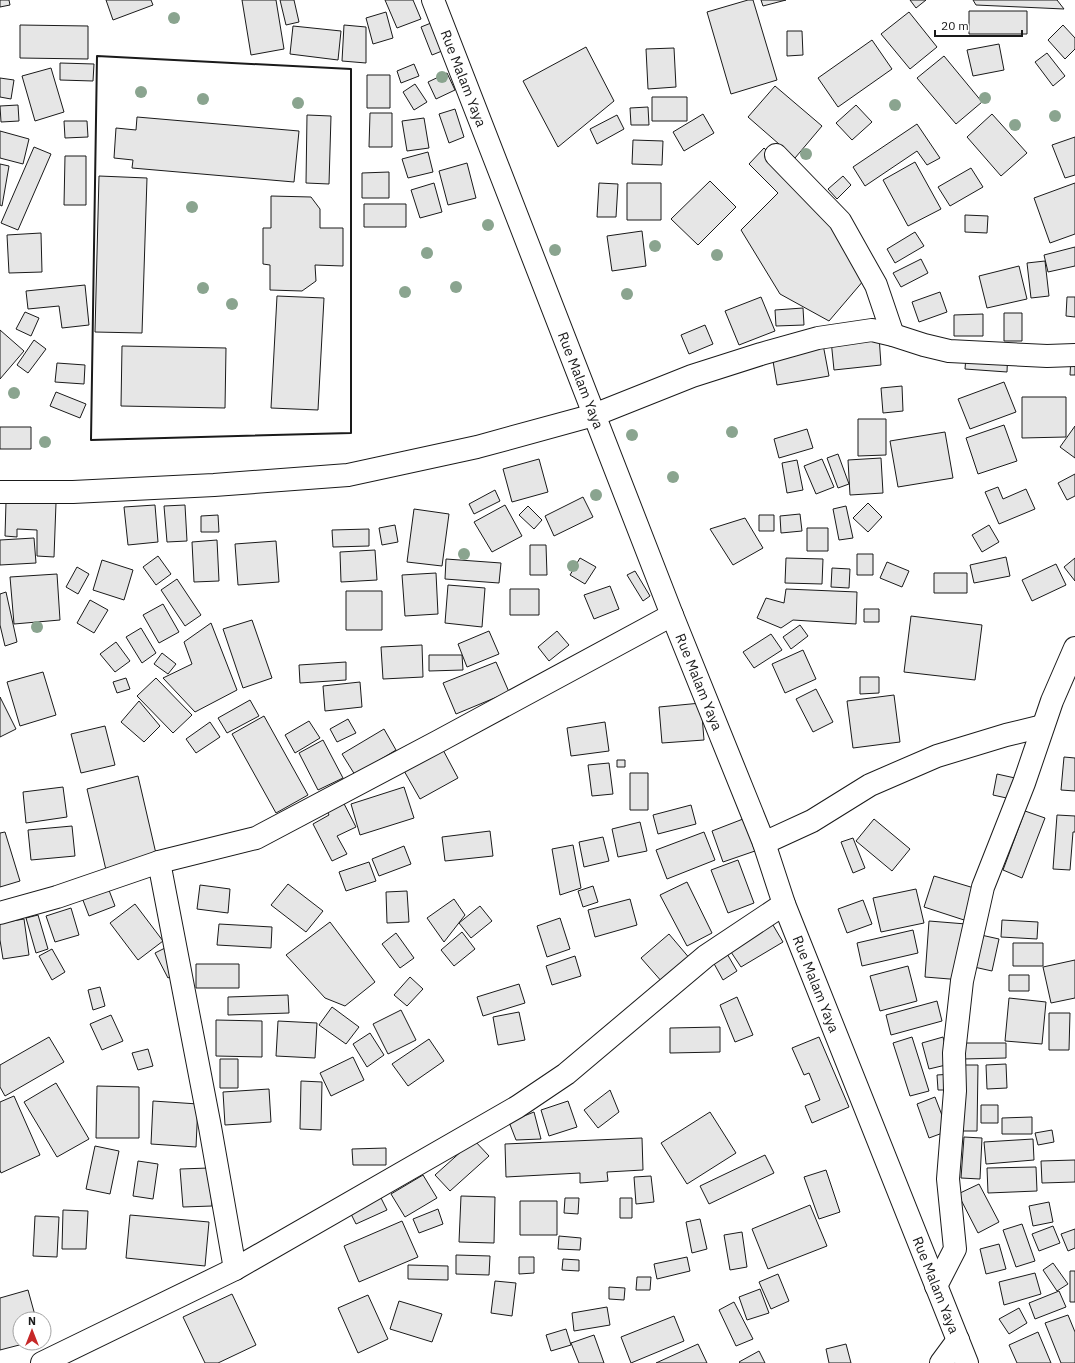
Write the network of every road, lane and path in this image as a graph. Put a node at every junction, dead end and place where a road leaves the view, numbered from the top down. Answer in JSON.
{"nodes":[{"id":1,"x":433,"y":0,"type":"edge"},
{"id":2,"x":776,"y":155,"type":"dead end"},
{"id":3,"x":893,"y":335,"type":"junction"},
{"id":4,"x":1075,"y":355,"type":"edge"},
{"id":5,"x":594,"y":415,"type":"junction"},
{"id":6,"x":0,"y":492,"type":"edge"},
{"id":7,"x":672,"y":614,"type":"junction"},
{"id":8,"x":1075,"y":648,"type":"edge"},
{"id":9,"x":1043,"y":726,"type":"junction"},
{"id":10,"x":764,"y":843,"type":"junction"},
{"id":11,"x":159,"y":862,"type":"junction"},
{"id":12,"x":784,"y":904,"type":"junction"},
{"id":13,"x":0,"y":913,"type":"edge"},
{"id":14,"x":235,"y":1269,"type":"junction"},
{"id":15,"x":936,"y":1286,"type":"junction"},
{"id":16,"x":958,"y":1340,"type":"junction"},
{"id":17,"x":42,"y":1363,"type":"edge"},
{"id":18,"x":941,"y":1363,"type":"edge"},
{"id":19,"x":967,"y":1363,"type":"edge"}],
"edges":[{"from":1,"to":5,"type":"street","name":"Rue Malam Yaya"},
{"from":2,"to":3,"type":"street"},
{"from":3,"to":4,"type":"street"},
{"from":3,"to":5,"type":"street"},
{"from":5,"to":6,"type":"street"},
{"from":5,"to":7,"type":"street","name":"Rue Malam Yaya"},
{"from":7,"to":10,"type":"street","name":"Rue Malam Yaya"},
{"from":7,"to":11,"type":"street"},
{"from":8,"to":9,"type":"street"},
{"from":9,"to":10,"type":"street"},
{"from":9,"to":15,"type":"street"},
{"from":10,"to":12,"type":"street","name":"Rue Malam Yaya"},
{"from":11,"to":13,"type":"street"},
{"from":11,"to":14,"type":"street"},
{"from":12,"to":14,"type":"street"},
{"from":12,"to":15,"type":"street","name":"Rue Malam Yaya"},
{"from":14,"to":17,"type":"street"},
{"from":15,"to":16,"type":"street","name":"Rue Malam Yaya"},
{"from":16,"to":18,"type":"street"},
{"from":16,"to":19,"type":"street","name":"Rue Malam Yaya"}]}
